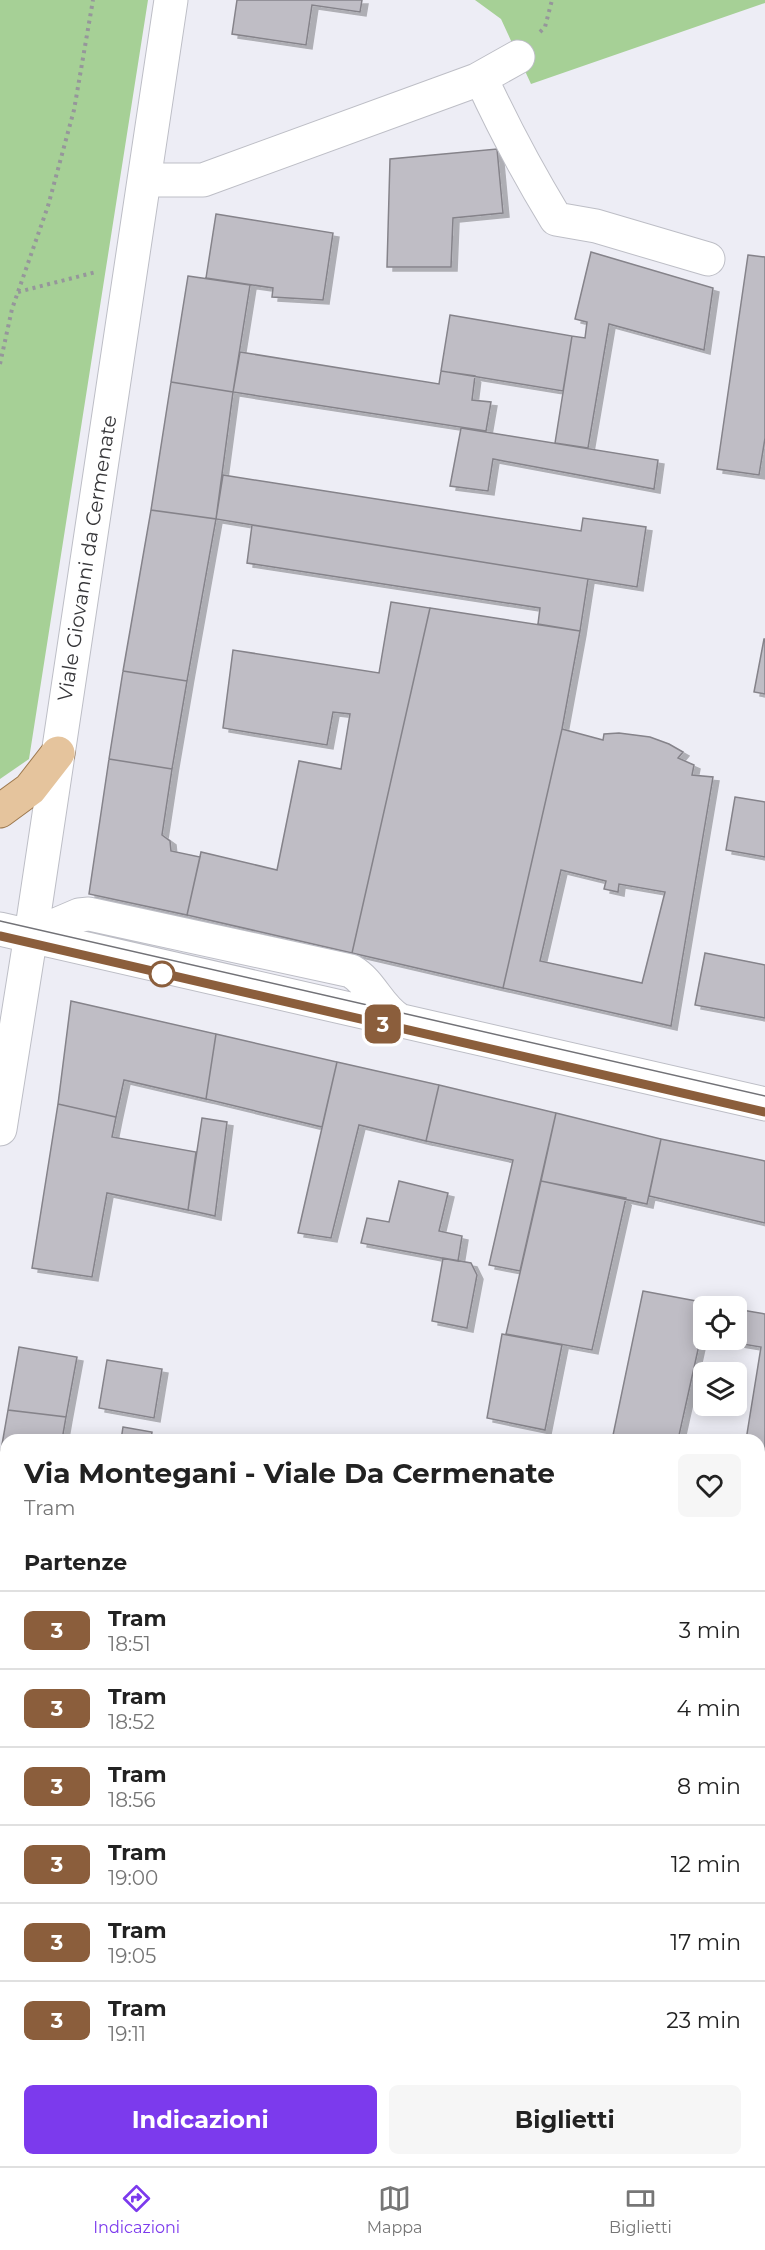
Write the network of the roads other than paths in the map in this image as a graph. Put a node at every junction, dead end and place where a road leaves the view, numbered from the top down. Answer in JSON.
{"nodes":[{"id":1,"x":171,"y":0,"type":"edge"},
{"id":2,"x":519,"y":57,"type":"dead end"},
{"id":3,"x":481,"y":78,"type":"junction"},
{"id":4,"x":144,"y":180,"type":"junction"},
{"id":5,"x":708,"y":259,"type":"dead end"},
{"id":6,"x":58,"y":753,"type":"junction"},
{"id":7,"x":0,"y":811,"type":"edge"},
{"id":8,"x":15,"y":933,"type":"edge"},
{"id":9,"x":765,"y":1104,"type":"edge"},
{"id":10,"x":0,"y":1129,"type":"edge"}],
"edges":[{"from":1,"to":4,"type":"street","name":"Viale Giovanni da Cermenate"},
{"from":2,"to":3,"type":"street"},
{"from":3,"to":4,"type":"street"},
{"from":3,"to":5,"type":"street"},
{"from":4,"to":6,"type":"street","name":"Viale Giovanni da Cermenate"},
{"from":6,"to":7,"type":"main road"},
{"from":6,"to":8,"type":"street","name":"Viale Giovanni da Cermenate"},
{"from":8,"to":9,"type":"street"},
{"from":8,"to":10,"type":"street","name":"Viale Giovanni da Cermenate"}]}
